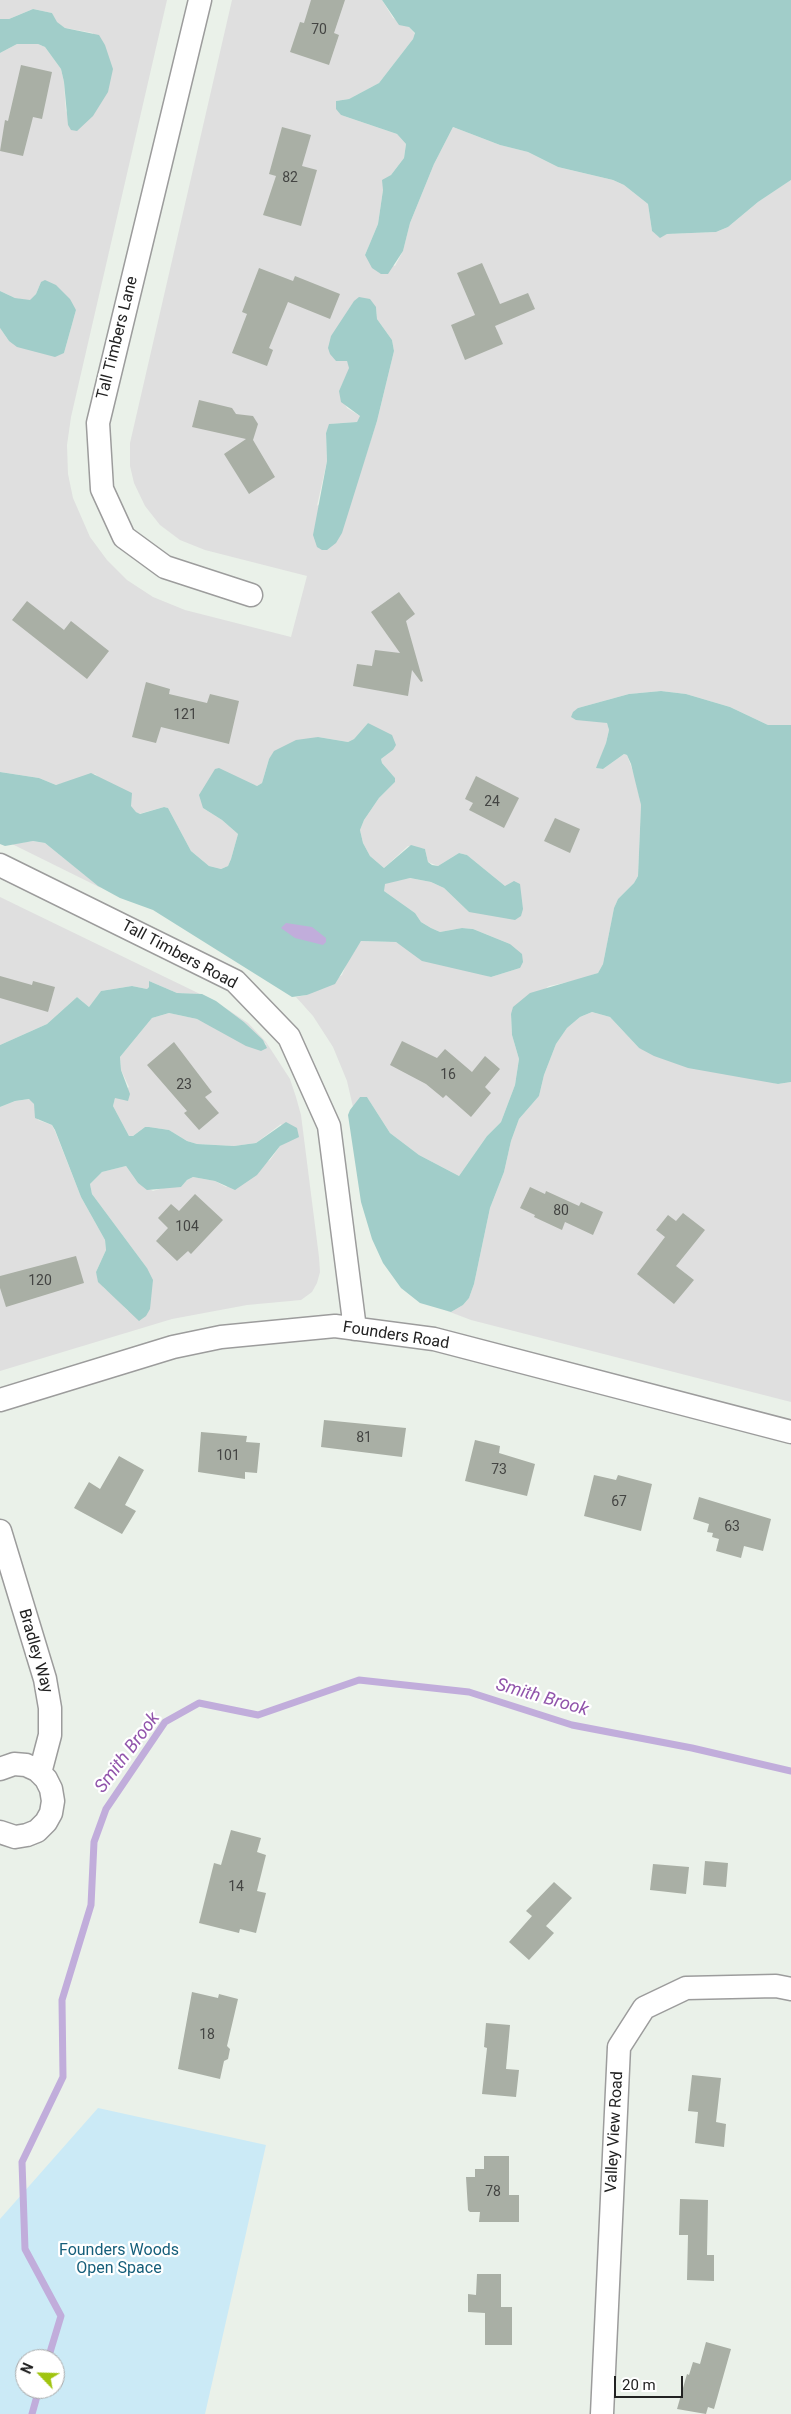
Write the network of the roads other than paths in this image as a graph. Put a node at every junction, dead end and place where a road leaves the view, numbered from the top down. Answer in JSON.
{"nodes":[{"id":1,"x":200,"y":0,"type":"edge"},
{"id":2,"x":251,"y":595,"type":"dead end"},
{"id":3,"x":0,"y":865,"type":"edge"},
{"id":4,"x":355,"y":1329,"type":"junction"},
{"id":5,"x":0,"y":1400,"type":"edge"},
{"id":6,"x":791,"y":1432,"type":"edge"},
{"id":7,"x":0,"y":1531,"type":"edge"},
{"id":8,"x":0,"y":1769,"type":"edge"},
{"id":9,"x":40,"y":1772,"type":"junction"},
{"id":10,"x":0,"y":1832,"type":"edge"},
{"id":11,"x":791,"y":1989,"type":"edge"},
{"id":12,"x":602,"y":2414,"type":"edge"}],
"edges":[{"from":1,"to":2,"type":"street","name":"Tall Timbers Lane"},
{"from":3,"to":4,"type":"street","name":"Tall Timbers Road"},
{"from":4,"to":5,"type":"street","name":"Founders Road"},
{"from":4,"to":6,"type":"street","name":"Founders Road"},
{"from":7,"to":9,"type":"street","name":"Bradley Way"},
{"from":8,"to":9,"type":"street"},
{"from":9,"to":10,"type":"street"},
{"from":11,"to":12,"type":"street","name":"Valley View Road"}]}
